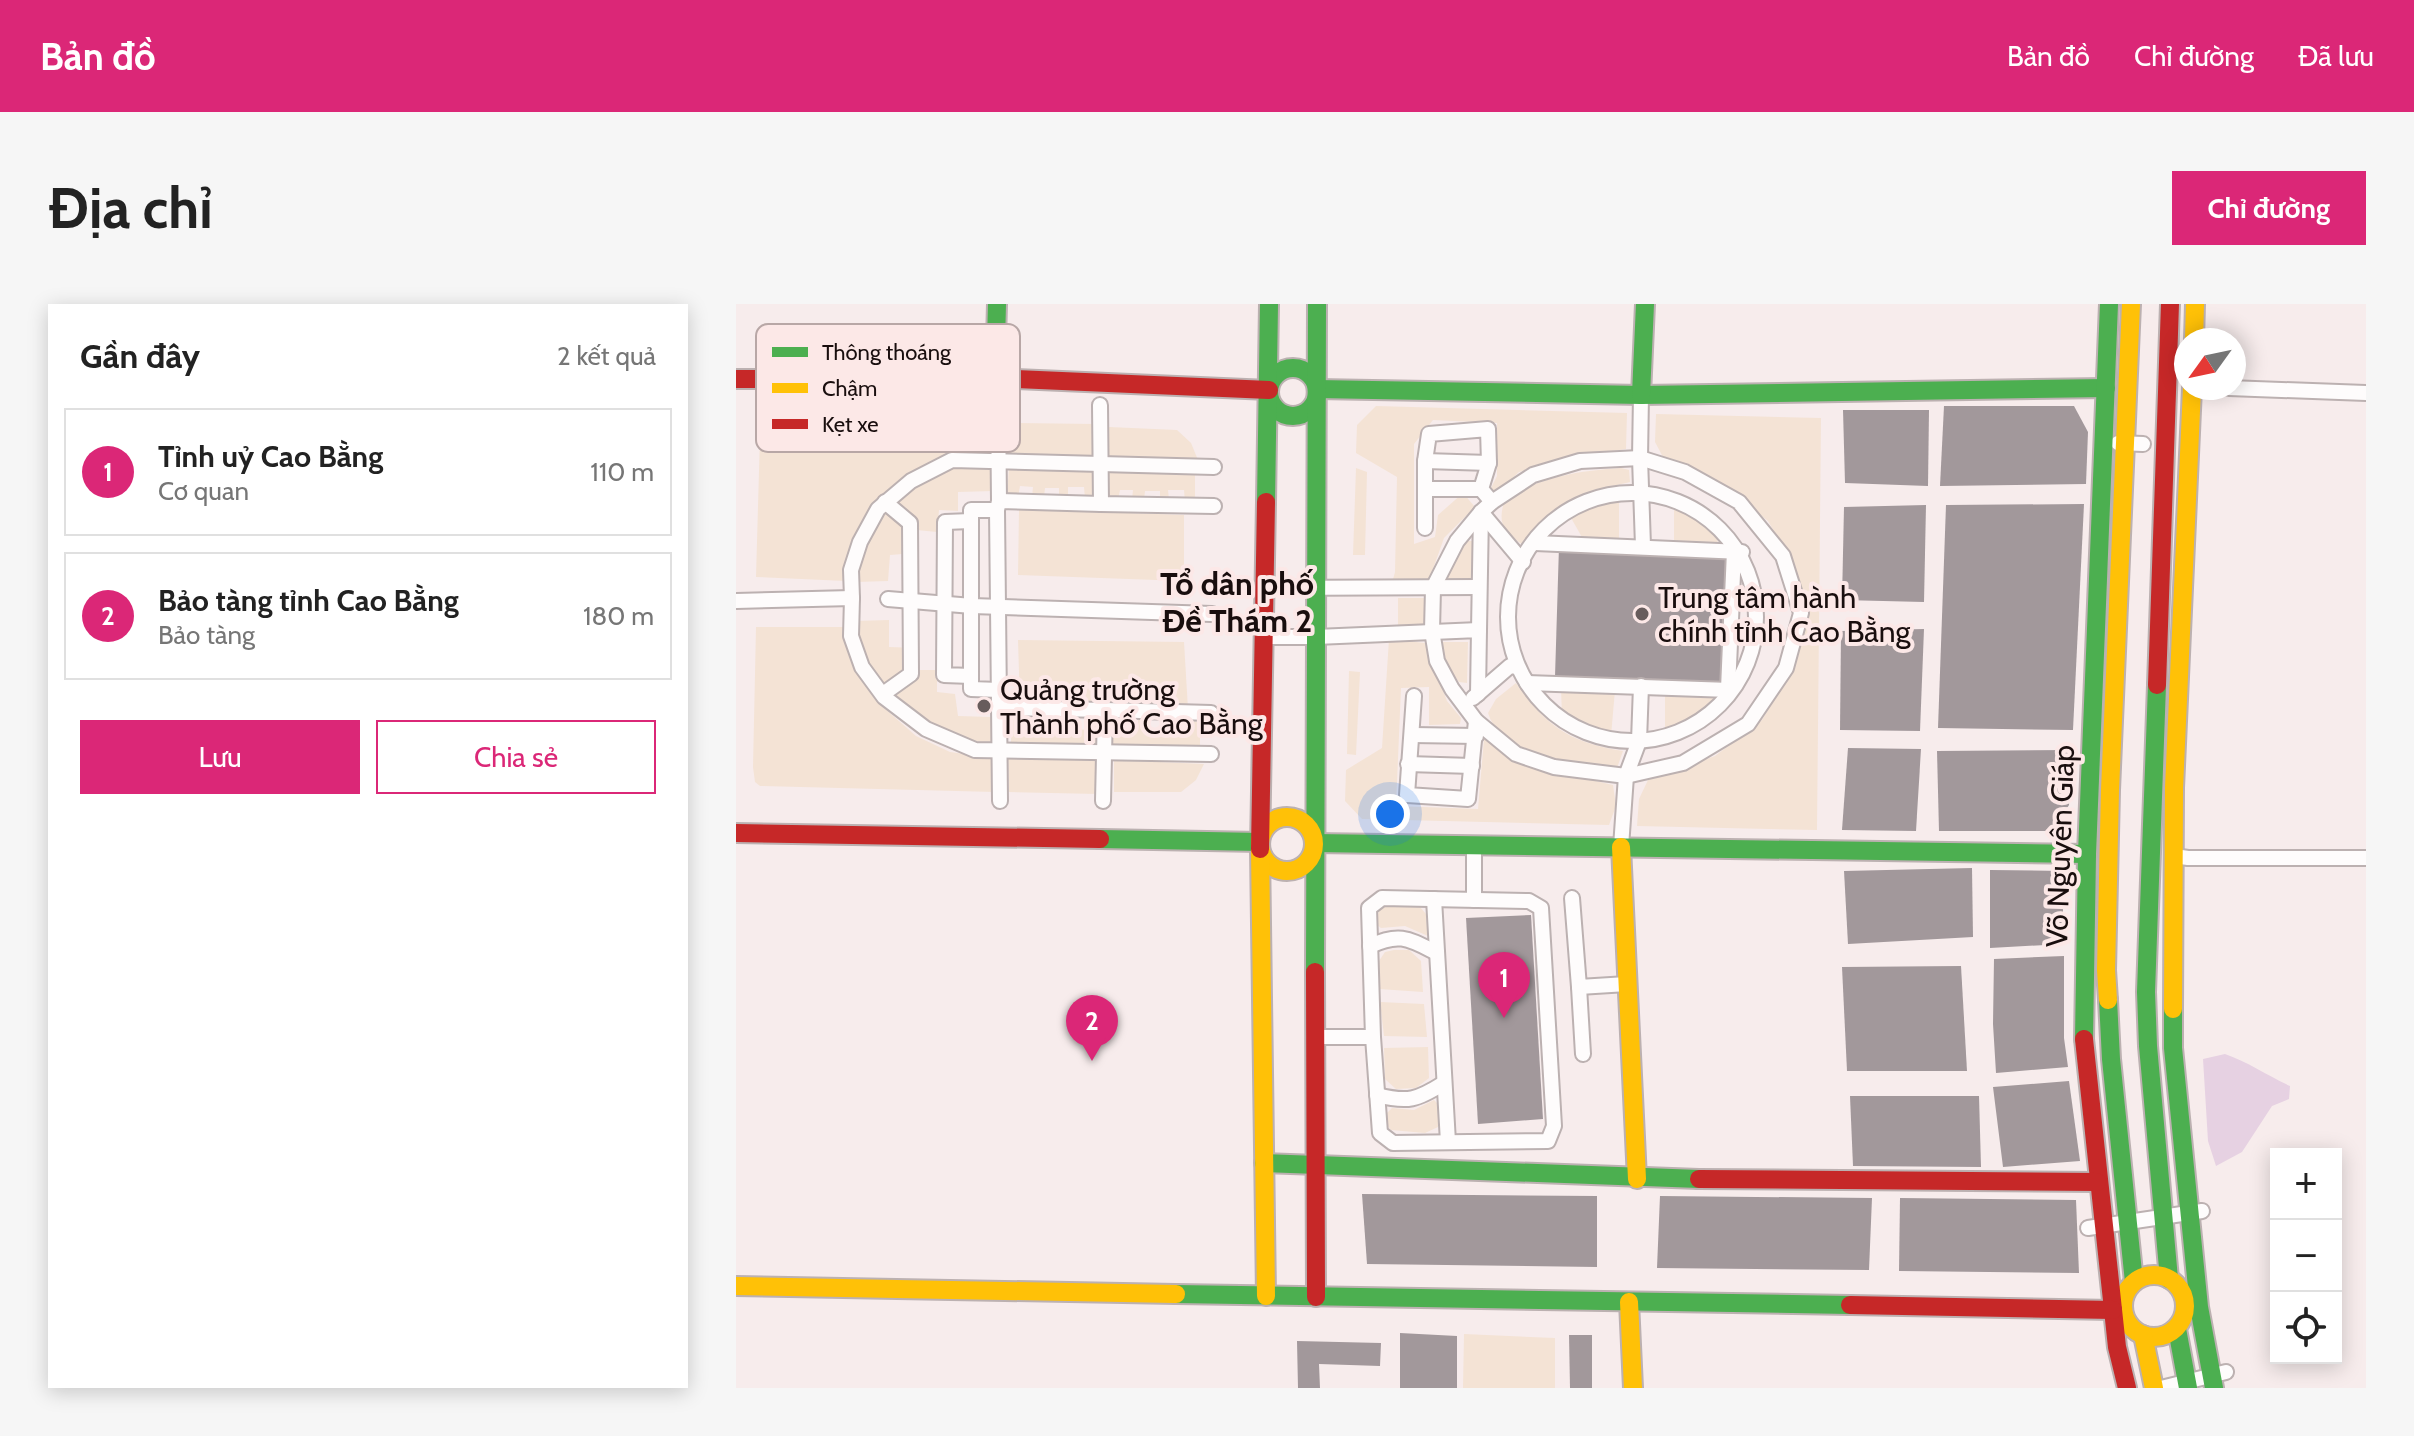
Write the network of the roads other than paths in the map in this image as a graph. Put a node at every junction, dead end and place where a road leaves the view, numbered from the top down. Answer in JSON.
{"nodes":[{"id":1,"x":997,"y":304,"type":"edge"},
{"id":2,"x":1269,"y":304,"type":"edge"},
{"id":3,"x":1317,"y":304,"type":"edge"},
{"id":4,"x":1645,"y":304,"type":"edge"},
{"id":5,"x":2109,"y":304,"type":"edge"},
{"id":6,"x":2131,"y":304,"type":"edge"},
{"id":7,"x":2170,"y":304,"type":"edge"},
{"id":8,"x":2195,"y":304,"type":"edge"},
{"id":9,"x":996,"y":324,"type":"edge"},
{"id":10,"x":2154,"y":328,"type":"edge"},
{"id":11,"x":736,"y":379,"type":"edge"},
{"id":12,"x":756,"y":379,"type":"edge"},
{"id":13,"x":1020,"y":379,"type":"edge"},
{"id":14,"x":2106,"y":388,"type":"junction"},
{"id":15,"x":2147,"y":388,"type":"junction"},
{"id":16,"x":2174,"y":388,"type":"edge"},
{"id":17,"x":1317,"y":389,"type":"junction"},
{"id":18,"x":2246,"y":389,"type":"edge"},
{"id":19,"x":1269,"y":390,"type":"junction"},
{"id":20,"x":2366,"y":393,"type":"edge"},
{"id":21,"x":1641,"y":395,"type":"junction"},
{"id":22,"x":2183,"y":400,"type":"edge"},
{"id":23,"x":1100,"y":405,"type":"dead end"},
{"id":24,"x":2147,"y":445,"type":"junction"},
{"id":25,"x":1000,"y":452,"type":"edge"},
{"id":26,"x":1640,"y":458,"type":"junction"},
{"id":27,"x":1000,"y":461,"type":"junction"},
{"id":28,"x":1425,"y":461,"type":"junction"},
{"id":29,"x":1489,"y":463,"type":"junction"},
{"id":30,"x":1101,"y":465,"type":"junction"},
{"id":31,"x":1214,"y":467,"type":"dead end"},
{"id":32,"x":1425,"y":489,"type":"junction"},
{"id":33,"x":1481,"y":489,"type":"junction"},
{"id":34,"x":1641,"y":489,"type":"junction"},
{"id":35,"x":885,"y":502,"type":"junction"},
{"id":36,"x":1101,"y":504,"type":"junction"},
{"id":37,"x":998,"y":505,"type":"junction"},
{"id":38,"x":1214,"y":506,"type":"dead end"},
{"id":39,"x":1486,"y":507,"type":"junction"},
{"id":40,"x":971,"y":521,"type":"junction"},
{"id":41,"x":1425,"y":528,"type":"dead end"},
{"id":42,"x":1535,"y":543,"type":"junction"},
{"id":43,"x":1643,"y":546,"type":"junction"},
{"id":44,"x":1738,"y":551,"type":"junction"},
{"id":45,"x":1523,"y":562,"type":"junction"},
{"id":46,"x":1479,"y":587,"type":"junction"},
{"id":47,"x":1265,"y":588,"type":"junction"},
{"id":48,"x":1316,"y":588,"type":"junction"},
{"id":49,"x":1433,"y":588,"type":"junction"},
{"id":50,"x":852,"y":598,"type":"junction"},
{"id":51,"x":888,"y":599,"type":"dead end"},
{"id":52,"x":736,"y":601,"type":"edge"},
{"id":53,"x":911,"y":601,"type":"junction"},
{"id":54,"x":944,"y":604,"type":"junction"},
{"id":55,"x":972,"y":606,"type":"junction"},
{"id":56,"x":999,"y":606,"type":"junction"},
{"id":57,"x":1212,"y":614,"type":"dead end"},
{"id":58,"x":1731,"y":617,"type":"junction"},
{"id":59,"x":1757,"y":617,"type":"junction"},
{"id":60,"x":1479,"y":630,"type":"junction"},
{"id":61,"x":1432,"y":631,"type":"junction"},
{"id":62,"x":1264,"y":637,"type":"junction"},
{"id":63,"x":1316,"y":637,"type":"junction"},
{"id":64,"x":1514,"y":667,"type":"junction"},
{"id":65,"x":971,"y":676,"type":"junction"},
{"id":66,"x":1527,"y":683,"type":"junction"},
{"id":67,"x":1641,"y":686,"type":"junction"},
{"id":68,"x":999,"y":690,"type":"junction"},
{"id":69,"x":1729,"y":690,"type":"junction"},
{"id":70,"x":883,"y":694,"type":"junction"},
{"id":71,"x":1478,"y":694,"type":"junction"},
{"id":72,"x":1414,"y":696,"type":"dead end"},
{"id":73,"x":1463,"y":705,"type":"junction"},
{"id":74,"x":999,"y":708,"type":"junction"},
{"id":75,"x":1105,"y":710,"type":"junction"},
{"id":76,"x":1211,"y":713,"type":"dead end"},
{"id":77,"x":1476,"y":729,"type":"junction"},
{"id":78,"x":1413,"y":735,"type":"junction"},
{"id":79,"x":1639,"y":741,"type":"junction"},
{"id":80,"x":1000,"y":751,"type":"junction"},
{"id":81,"x":1104,"y":752,"type":"junction"},
{"id":82,"x":1211,"y":754,"type":"dead end"},
{"id":83,"x":1408,"y":764,"type":"junction"},
{"id":84,"x":1472,"y":766,"type":"junction"},
{"id":85,"x":1626,"y":776,"type":"junction"},
{"id":86,"x":1000,"y":801,"type":"dead end"},
{"id":87,"x":1103,"y":801,"type":"dead end"},
{"id":88,"x":736,"y":833,"type":"edge"},
{"id":89,"x":1260,"y":842,"type":"junction"},
{"id":90,"x":1314,"y":843,"type":"junction"},
{"id":91,"x":1474,"y":845,"type":"junction"},
{"id":92,"x":1621,"y":847,"type":"junction"},
{"id":93,"x":2087,"y":854,"type":"junction"},
{"id":94,"x":2109,"y":854,"type":"junction"},
{"id":95,"x":2174,"y":856,"type":"junction"},
{"id":96,"x":2366,"y":858,"type":"edge"},
{"id":97,"x":1572,"y":898,"type":"dead end"},
{"id":98,"x":1434,"y":899,"type":"junction"},
{"id":99,"x":1474,"y":900,"type":"junction"},
{"id":100,"x":1370,"y":946,"type":"junction"},
{"id":101,"x":1437,"y":953,"type":"junction"},
{"id":102,"x":1627,"y":984,"type":"junction"},
{"id":103,"x":1579,"y":987,"type":"junction"},
{"id":104,"x":1315,"y":1037,"type":"junction"},
{"id":105,"x":1373,"y":1037,"type":"junction"},
{"id":106,"x":1583,"y":1054,"type":"dead end"},
{"id":107,"x":1444,"y":1083,"type":"junction"},
{"id":108,"x":1377,"y":1095,"type":"junction"},
{"id":109,"x":1448,"y":1142,"type":"junction"},
{"id":110,"x":1264,"y":1163,"type":"junction"},
{"id":111,"x":1316,"y":1164,"type":"junction"},
{"id":112,"x":1637,"y":1179,"type":"junction"},
{"id":113,"x":2097,"y":1182,"type":"junction"},
{"id":114,"x":2196,"y":1212,"type":"junction"},
{"id":115,"x":2164,"y":1217,"type":"junction"},
{"id":116,"x":2127,"y":1222,"type":"junction"},
{"id":117,"x":2095,"y":1227,"type":"junction"},
{"id":118,"x":2169,"y":1279,"type":"junction"},
{"id":119,"x":2134,"y":1282,"type":"junction"},
{"id":120,"x":736,"y":1286,"type":"edge"},
{"id":121,"x":1266,"y":1296,"type":"junction"},
{"id":122,"x":1316,"y":1297,"type":"junction"},
{"id":123,"x":1629,"y":1302,"type":"junction"},
{"id":124,"x":2192,"y":1302,"type":"junction"},
{"id":125,"x":2118,"y":1310,"type":"junction"},
{"id":126,"x":2177,"y":1329,"type":"junction"},
{"id":127,"x":2143,"y":1335,"type":"junction"},
{"id":128,"x":2217,"y":1378,"type":"edge"},
{"id":129,"x":2188,"y":1385,"type":"edge"},
{"id":130,"x":1633,"y":1388,"type":"edge"},
{"id":131,"x":2127,"y":1388,"type":"edge"},
{"id":132,"x":2154,"y":1388,"type":"edge"},
{"id":133,"x":2161,"y":1388,"type":"edge"}],
"edges":[{"from":1,"to":9,"type":"main road"},
{"from":2,"to":19,"type":"main road"},
{"from":3,"to":17,"type":"main road"},
{"from":4,"to":21,"type":"main road"},
{"from":5,"to":10,"type":"main road","name":"Võ Nguyên Giáp"},
{"from":6,"to":10,"type":"main road","name":"Võ Nguyên Giáp"},
{"from":7,"to":10,"type":"main road","name":"Võ Nguyên Giáp"},
{"from":8,"to":10,"type":"main road","name":"Võ Nguyên Giáp"},
{"from":10,"to":14,"type":"main road","name":"Võ Nguyên Giáp"},
{"from":10,"to":15,"type":"main road","name":"Võ Nguyên Giáp"},
{"from":10,"to":15,"type":"main road","name":"Võ Nguyên Giáp"},
{"from":11,"to":12,"type":"main road"},
{"from":13,"to":19,"type":"main road"},
{"from":14,"to":15,"type":"main road"},
{"from":14,"to":21,"type":"main road"},
{"from":14,"to":24,"type":"main road","name":"Võ Nguyên Giáp"},
{"from":15,"to":16,"type":"main road"},
{"from":15,"to":24,"type":"main road","name":"Võ Nguyên Giáp"},
{"from":15,"to":24,"type":"main road","name":"Võ Nguyên Giáp"},
{"from":17,"to":19,"type":"main road"},
{"from":17,"to":19,"type":"main road"},
{"from":17,"to":21,"type":"main road"},
{"from":17,"to":48,"type":"main road"},
{"from":18,"to":20,"type":"street"},
{"from":19,"to":47,"type":"main road"},
{"from":21,"to":26,"type":"street"},
{"from":22,"to":24,"type":"main road","name":"Võ Nguyên Giáp"},
{"from":23,"to":30,"type":"street"},
{"from":24,"to":93,"type":"main road","name":"Võ Nguyên Giáp"},
{"from":24,"to":94,"type":"main road","name":"Võ Nguyên Giáp"},
{"from":24,"to":95,"type":"main road","name":"Võ Nguyên Giáp"},
{"from":24,"to":115,"type":"main road","name":"Võ Nguyên Giáp"},
{"from":25,"to":27,"type":"street"},
{"from":26,"to":34,"type":"street"},
{"from":26,"to":39,"type":"street"},
{"from":26,"to":85,"type":"street"},
{"from":27,"to":30,"type":"street"},
{"from":27,"to":35,"type":"street"},
{"from":27,"to":37,"type":"street"},
{"from":28,"to":29,"type":"street"},
{"from":28,"to":29,"type":"street"},
{"from":28,"to":32,"type":"street"},
{"from":29,"to":33,"type":"street"},
{"from":30,"to":31,"type":"street"},
{"from":30,"to":36,"type":"street"},
{"from":32,"to":33,"type":"street"},
{"from":32,"to":41,"type":"street"},
{"from":33,"to":39,"type":"street"},
{"from":34,"to":42,"type":"street"},
{"from":34,"to":43,"type":"street"},
{"from":34,"to":44,"type":"street"},
{"from":35,"to":50,"type":"street"},
{"from":35,"to":53,"type":"street"},
{"from":36,"to":37,"type":"street"},
{"from":36,"to":38,"type":"street"},
{"from":37,"to":40,"type":"street"},
{"from":37,"to":56,"type":"street"},
{"from":39,"to":45,"type":"street"},
{"from":39,"to":46,"type":"street"},
{"from":39,"to":49,"type":"street"},
{"from":40,"to":54,"type":"street"},
{"from":40,"to":55,"type":"street"},
{"from":42,"to":43,"type":"street"},
{"from":42,"to":45,"type":"street"},
{"from":43,"to":44,"type":"street"},
{"from":44,"to":58,"type":"street"},
{"from":44,"to":59,"type":"street"},
{"from":45,"to":64,"type":"street"},
{"from":46,"to":49,"type":"street"},
{"from":46,"to":60,"type":"street"},
{"from":47,"to":48,"type":"street"},
{"from":47,"to":62,"type":"main road"},
{"from":48,"to":49,"type":"street"},
{"from":48,"to":63,"type":"main road"},
{"from":49,"to":61,"type":"street"},
{"from":50,"to":52,"type":"street"},
{"from":50,"to":70,"type":"street"},
{"from":51,"to":53,"type":"street"},
{"from":53,"to":54,"type":"street"},
{"from":53,"to":70,"type":"street"},
{"from":54,"to":55,"type":"street"},
{"from":54,"to":65,"type":"street"},
{"from":55,"to":56,"type":"street"},
{"from":55,"to":65,"type":"street"},
{"from":56,"to":57,"type":"street"},
{"from":56,"to":68,"type":"street"},
{"from":58,"to":59,"type":"street"},
{"from":58,"to":69,"type":"street"},
{"from":59,"to":69,"type":"street"},
{"from":60,"to":61,"type":"street"},
{"from":60,"to":71,"type":"street"},
{"from":61,"to":63,"type":"street"},
{"from":61,"to":73,"type":"street"},
{"from":62,"to":63,"type":"street"},
{"from":62,"to":89,"type":"main road"},
{"from":63,"to":90,"type":"main road"},
{"from":64,"to":66,"type":"street"},
{"from":64,"to":71,"type":"street"},
{"from":65,"to":68,"type":"street"},
{"from":66,"to":67,"type":"street"},
{"from":66,"to":79,"type":"street"},
{"from":67,"to":69,"type":"street"},
{"from":67,"to":79,"type":"street"},
{"from":68,"to":74,"type":"street"},
{"from":69,"to":79,"type":"street"},
{"from":70,"to":80,"type":"street"},
{"from":71,"to":73,"type":"street"},
{"from":72,"to":78,"type":"street"},
{"from":73,"to":77,"type":"street"},
{"from":74,"to":75,"type":"street"},
{"from":74,"to":80,"type":"street"},
{"from":75,"to":76,"type":"street"},
{"from":75,"to":81,"type":"street"},
{"from":77,"to":78,"type":"street"},
{"from":77,"to":84,"type":"street"},
{"from":77,"to":85,"type":"street"},
{"from":78,"to":83,"type":"street"},
{"from":79,"to":85,"type":"street"},
{"from":80,"to":81,"type":"street"},
{"from":80,"to":86,"type":"street"},
{"from":81,"to":82,"type":"street"},
{"from":81,"to":87,"type":"street"},
{"from":83,"to":84,"type":"street"},
{"from":83,"to":84,"type":"street"},
{"from":85,"to":92,"type":"street"},
{"from":88,"to":89,"type":"main road"},
{"from":89,"to":90,"type":"main road"},
{"from":89,"to":90,"type":"main road"},
{"from":89,"to":110,"type":"main road"},
{"from":90,"to":91,"type":"main road"},
{"from":90,"to":104,"type":"main road"},
{"from":91,"to":92,"type":"main road"},
{"from":91,"to":99,"type":"street"},
{"from":92,"to":93,"type":"main road"},
{"from":92,"to":102,"type":"main road"},
{"from":93,"to":94,"type":"main road"},
{"from":93,"to":113,"type":"main road","name":"Võ Nguyên Giáp"},
{"from":94,"to":116,"type":"main road","name":"Võ Nguyên Giáp"},
{"from":95,"to":96,"type":"street"},
{"from":95,"to":114,"type":"main road","name":"Võ Nguyên Giáp"},
{"from":97,"to":103,"type":"street"},
{"from":98,"to":99,"type":"street"},
{"from":98,"to":100,"type":"street"},
{"from":98,"to":101,"type":"street"},
{"from":99,"to":109,"type":"street"},
{"from":100,"to":101,"type":"street"},
{"from":100,"to":105,"type":"street"},
{"from":101,"to":107,"type":"street"},
{"from":102,"to":103,"type":"street"},
{"from":102,"to":112,"type":"main road"},
{"from":103,"to":106,"type":"street"},
{"from":104,"to":105,"type":"street"},
{"from":104,"to":111,"type":"main road"},
{"from":105,"to":108,"type":"street"},
{"from":107,"to":108,"type":"street"},
{"from":107,"to":109,"type":"street"},
{"from":108,"to":109,"type":"street"},
{"from":110,"to":111,"type":"main road"},
{"from":110,"to":121,"type":"main road"},
{"from":111,"to":112,"type":"main road"},
{"from":111,"to":122,"type":"main road"},
{"from":112,"to":113,"type":"main road"},
{"from":113,"to":117,"type":"main road","name":"Võ Nguyên Giáp"},
{"from":114,"to":115,"type":"street"},
{"from":114,"to":124,"type":"main road","name":"Võ Nguyên Giáp"},
{"from":115,"to":116,"type":"street"},
{"from":115,"to":118,"type":"main road","name":"Võ Nguyên Giáp"},
{"from":116,"to":117,"type":"street"},
{"from":116,"to":119,"type":"main road","name":"Võ Nguyên Giáp"},
{"from":117,"to":125,"type":"main road","name":"Võ Nguyên Giáp"},
{"from":118,"to":119,"type":"main road"},
{"from":118,"to":124,"type":"main road","name":"Võ Nguyên Giáp"},
{"from":119,"to":125,"type":"main road","name":"Võ Nguyên Giáp"},
{"from":120,"to":121,"type":"main road"},
{"from":121,"to":122,"type":"main road"},
{"from":122,"to":123,"type":"main road"},
{"from":123,"to":125,"type":"main road"},
{"from":123,"to":130,"type":"main road"},
{"from":124,"to":126,"type":"main road","name":"Võ Nguyên Giáp"},
{"from":124,"to":128,"type":"main road","name":"Võ Nguyên Giáp"},
{"from":125,"to":127,"type":"main road"},
{"from":125,"to":131,"type":"main road","name":"Võ Nguyên Giáp"},
{"from":126,"to":127,"type":"main road"},
{"from":126,"to":129,"type":"main road","name":"Võ Nguyên Giáp"},
{"from":127,"to":132,"type":"main road"},
{"from":128,"to":129,"type":"street"},
{"from":129,"to":133,"type":"street"}]}
